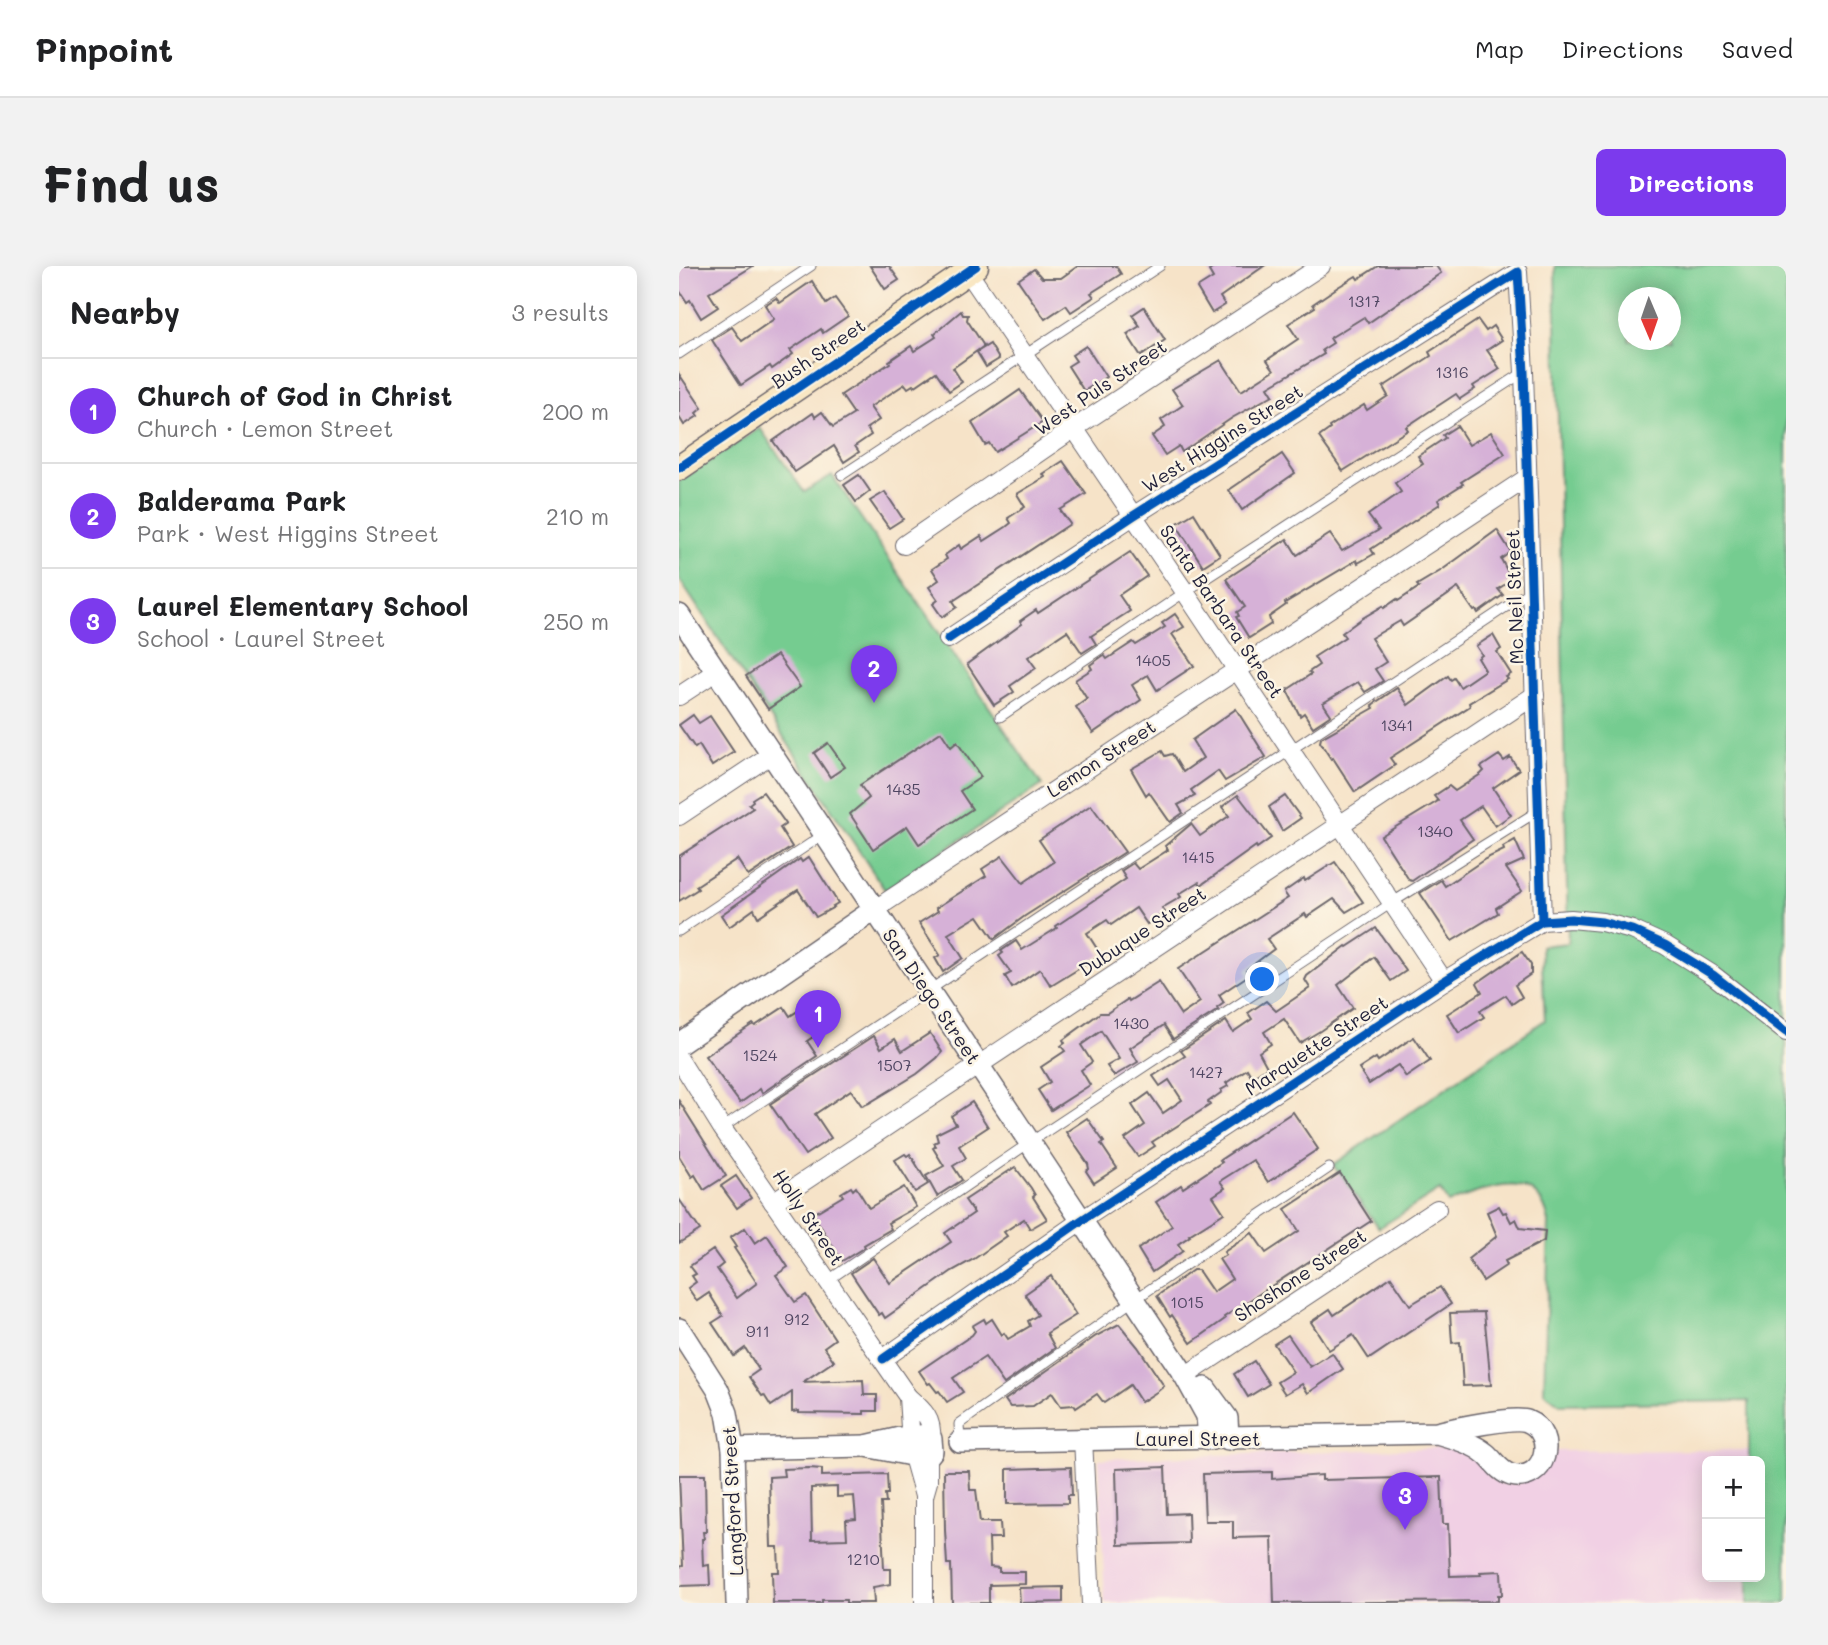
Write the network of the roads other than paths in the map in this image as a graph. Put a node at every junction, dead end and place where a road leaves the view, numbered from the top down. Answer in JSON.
{"nodes":[{"id":1,"x":811,"y":266,"type":"edge"},
{"id":2,"x":1160,"y":266,"type":"edge"},
{"id":3,"x":1321,"y":266,"type":"edge"},
{"id":4,"x":969,"y":268,"type":"edge"},
{"id":5,"x":1518,"y":272,"type":"joint"},
{"id":6,"x":679,"y":354,"type":"edge"},
{"id":7,"x":1025,"y":355,"type":"junction"},
{"id":8,"x":1524,"y":372,"type":"junction"},
{"id":9,"x":1073,"y":429,"type":"junction"},
{"id":10,"x":679,"y":468,"type":"edge"},
{"id":11,"x":842,"y":475,"type":"dead end"},
{"id":12,"x":1527,"y":478,"type":"junction"},
{"id":13,"x":1133,"y":516,"type":"junction"},
{"id":14,"x":904,"y":545,"type":"dead end"},
{"id":15,"x":1532,"y":590,"type":"junction"},
{"id":16,"x":1185,"y":592,"type":"junction"},
{"id":17,"x":679,"y":615,"type":"edge"},
{"id":18,"x":949,"y":639,"type":"dead end"},
{"id":19,"x":1237,"y":670,"type":"junction"},
{"id":20,"x":717,"y":671,"type":"junction"},
{"id":21,"x":1535,"y":695,"type":"junction"},
{"id":22,"x":679,"y":696,"type":"edge"},
{"id":23,"x":1000,"y":717,"type":"dead end"},
{"id":24,"x":1290,"y":750,"type":"junction"},
{"id":25,"x":772,"y":754,"type":"junction"},
{"id":26,"x":1539,"y":810,"type":"junction"},
{"id":27,"x":679,"y":816,"type":"edge"},
{"id":28,"x":1340,"y":825,"type":"junction"},
{"id":29,"x":824,"y":834,"type":"junction"},
{"id":30,"x":1393,"y":902,"type":"junction"},
{"id":31,"x":874,"y":910,"type":"junction"},
{"id":32,"x":1542,"y":921,"type":"junction"},
{"id":33,"x":679,"y":931,"type":"edge"},
{"id":34,"x":1444,"y":981,"type":"junction"},
{"id":35,"x":929,"y":990,"type":"junction"},
{"id":36,"x":1786,"y":1032,"type":"edge"},
{"id":37,"x":679,"y":1044,"type":"edge"},
{"id":38,"x":679,"y":1059,"type":"edge"},
{"id":39,"x":978,"y":1065,"type":"junction"},
{"id":40,"x":722,"y":1128,"type":"junction"},
{"id":41,"x":1029,"y":1143,"type":"junction"},
{"id":42,"x":1329,"y":1168,"type":"dead end"},
{"id":43,"x":773,"y":1202,"type":"junction"},
{"id":44,"x":1437,"y":1209,"type":"dead end"},
{"id":45,"x":1081,"y":1220,"type":"junction"},
{"id":46,"x":827,"y":1281,"type":"junction"},
{"id":47,"x":1134,"y":1300,"type":"junction"},
{"id":48,"x":679,"y":1329,"type":"edge"},
{"id":49,"x":883,"y":1359,"type":"junction"},
{"id":50,"x":1185,"y":1376,"type":"junction"},
{"id":51,"x":1437,"y":1433,"type":"junction"},
{"id":52,"x":1083,"y":1438,"type":"junction"},
{"id":53,"x":1219,"y":1439,"type":"junction"},
{"id":54,"x":960,"y":1442,"type":"junction"},
{"id":55,"x":924,"y":1447,"type":"junction"},
{"id":56,"x":733,"y":1449,"type":"junction"},
{"id":57,"x":737,"y":1603,"type":"edge"},
{"id":58,"x":924,"y":1603,"type":"edge"},
{"id":59,"x":1091,"y":1603,"type":"edge"}],
"edges":[{"from":1,"to":6,"type":"lane"},
{"from":2,"to":7,"type":"lane"},
{"from":3,"to":9,"type":"street","name":"West Puls Street"},
{"from":4,"to":7,"type":"street","name":"Santa Barbara Street"},
{"from":4,"to":10,"type":"main road","name":"Bush Street"},
{"from":5,"to":8,"type":"street","name":"Mc Neil Street"},
{"from":5,"to":13,"type":"street","name":"West Higgins Street"},
{"from":7,"to":9,"type":"street","name":"Santa Barbara Street"},
{"from":7,"to":11,"type":"lane"},
{"from":8,"to":12,"type":"street","name":"Mc Neil Street"},
{"from":8,"to":16,"type":"lane"},
{"from":9,"to":13,"type":"street","name":"Santa Barbara Street"},
{"from":9,"to":14,"type":"street","name":"West Puls Street"},
{"from":12,"to":15,"type":"street","name":"Mc Neil Street"},
{"from":12,"to":19,"type":"street","name":"Lemon Street"},
{"from":13,"to":16,"type":"street","name":"Santa Barbara Street"},
{"from":13,"to":18,"type":"street","name":"West Higgins Street"},
{"from":15,"to":21,"type":"street","name":"Mc Neil Street"},
{"from":15,"to":24,"type":"lane"},
{"from":16,"to":19,"type":"street","name":"Santa Barbara Street"},
{"from":16,"to":23,"type":"lane"},
{"from":17,"to":20,"type":"street","name":"San Diego Street"},
{"from":19,"to":24,"type":"street","name":"Santa Barbara Street"},
{"from":19,"to":31,"type":"street","name":"Lemon Street"},
{"from":20,"to":22,"type":"street"},
{"from":20,"to":25,"type":"street","name":"San Diego Street"},
{"from":21,"to":26,"type":"street","name":"Mc Neil Street"},
{"from":21,"to":28,"type":"street","name":"Dubuque Street"},
{"from":24,"to":28,"type":"street","name":"Santa Barbara Street"},
{"from":24,"to":35,"type":"lane"},
{"from":25,"to":27,"type":"street"},
{"from":25,"to":29,"type":"street","name":"San Diego Street"},
{"from":26,"to":30,"type":"lane"},
{"from":26,"to":32,"type":"street","name":"Mc Neil Street"},
{"from":28,"to":30,"type":"street","name":"Santa Barbara Street"},
{"from":28,"to":39,"type":"street","name":"Dubuque Street"},
{"from":29,"to":31,"type":"street","name":"San Diego Street"},
{"from":29,"to":33,"type":"lane"},
{"from":30,"to":34,"type":"street","name":"Santa Barbara Street"},
{"from":30,"to":41,"type":"lane"},
{"from":31,"to":35,"type":"street","name":"San Diego Street"},
{"from":31,"to":37,"type":"street","name":"Lemon Street"},
{"from":32,"to":34,"type":"street","name":"Marquette Street"},
{"from":32,"to":36,"type":"street","name":"Marquette Street"},
{"from":34,"to":45,"type":"street","name":"Marquette Street"},
{"from":35,"to":39,"type":"street","name":"San Diego Street"},
{"from":35,"to":40,"type":"lane"},
{"from":38,"to":40,"type":"street","name":"Holly Street"},
{"from":39,"to":41,"type":"street","name":"San Diego Street"},
{"from":39,"to":43,"type":"street","name":"Dubuque Street"},
{"from":40,"to":43,"type":"street","name":"Holly Street"},
{"from":41,"to":45,"type":"street","name":"San Diego Street"},
{"from":41,"to":46,"type":"lane"},
{"from":42,"to":47,"type":"lane"},
{"from":43,"to":46,"type":"street","name":"Holly Street"},
{"from":44,"to":50,"type":"street","name":"Shoshone Street"},
{"from":45,"to":47,"type":"street","name":"San Diego Street"},
{"from":45,"to":49,"type":"street","name":"Marquette Street"},
{"from":46,"to":49,"type":"street","name":"Holly Street"},
{"from":47,"to":50,"type":"street","name":"San Diego Street"},
{"from":47,"to":54,"type":"lane"},
{"from":48,"to":56,"type":"street","name":"Langford Street"},
{"from":49,"to":55,"type":"street","name":"Holly Street"},
{"from":50,"to":53,"type":"street","name":"San Diego Street"},
{"from":51,"to":51,"type":"street"},
{"from":51,"to":53,"type":"street","name":"Laurel Street"},
{"from":52,"to":53,"type":"street","name":"Laurel Street"},
{"from":52,"to":54,"type":"street","name":"Laurel Street"},
{"from":52,"to":59,"type":"street"},
{"from":54,"to":55,"type":"street","name":"Laurel Street"},
{"from":55,"to":56,"type":"street","name":"Laurel Street"},
{"from":55,"to":58,"type":"street","name":"Holly Street"},
{"from":56,"to":57,"type":"street","name":"Langford Street"}]}
